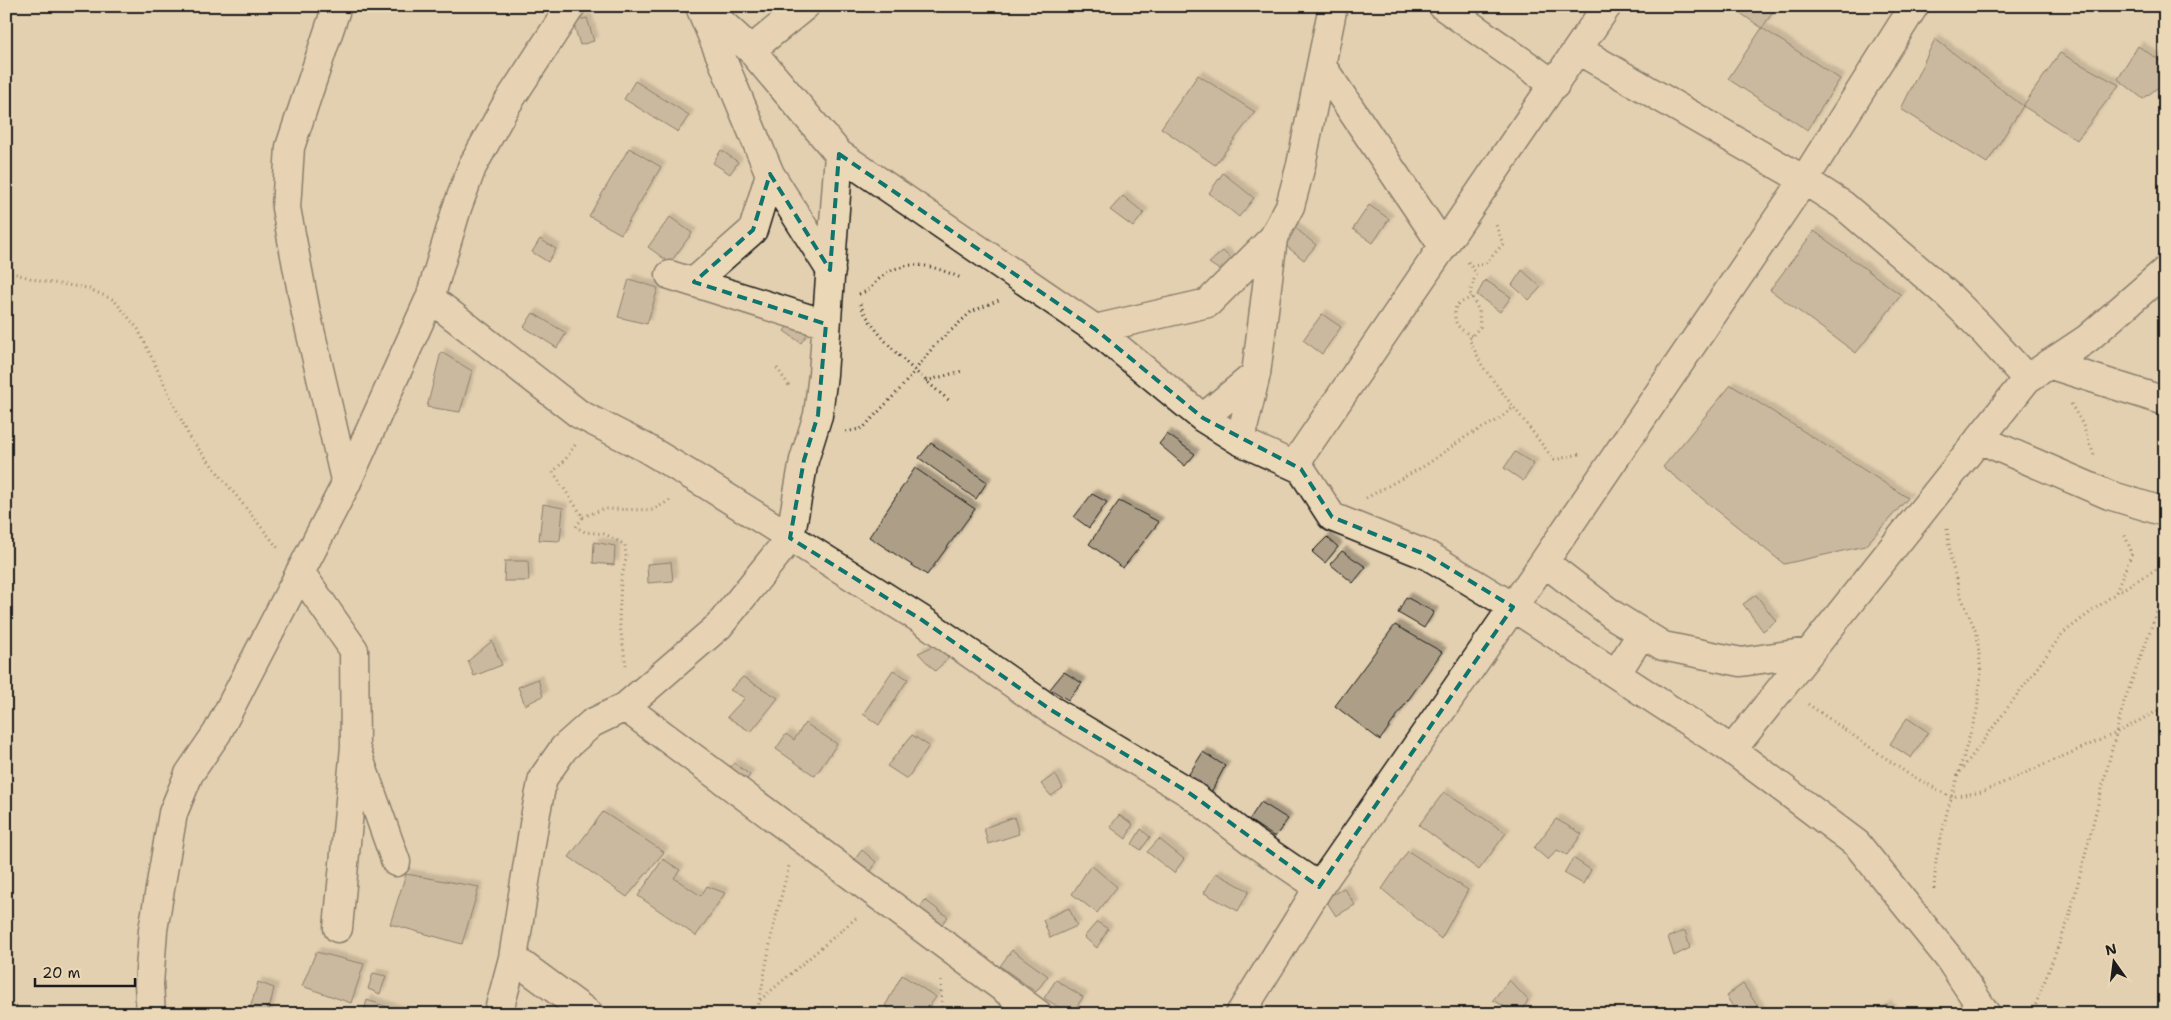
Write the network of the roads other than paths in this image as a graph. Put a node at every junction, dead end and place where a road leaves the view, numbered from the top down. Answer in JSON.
{"nodes":[{"id":1,"x":338,"y":6,"type":"edge"},
{"id":2,"x":571,"y":6,"type":"edge"},
{"id":3,"x":701,"y":6,"type":"edge"},
{"id":4,"x":805,"y":6,"type":"edge"},
{"id":5,"x":1333,"y":6,"type":"edge"},
{"id":6,"x":1444,"y":6,"type":"edge"},
{"id":7,"x":1607,"y":6,"type":"edge"},
{"id":8,"x":1912,"y":8,"type":"edge"},
{"id":9,"x":751,"y":50,"type":"junction"},
{"id":10,"x":1578,"y":50,"type":"junction"},
{"id":11,"x":1321,"y":65,"type":"junction"},
{"id":12,"x":1555,"y":85,"type":"junction"},
{"id":13,"x":840,"y":154,"type":"junction"},
{"id":14,"x":770,"y":174,"type":"junction"},
{"id":15,"x":1804,"y":180,"type":"junction"},
{"id":16,"x":1273,"y":238,"type":"junction"},
{"id":17,"x":1443,"y":246,"type":"junction"},
{"id":18,"x":831,"y":271,"type":"junction"},
{"id":19,"x":2165,"y":271,"type":"edge"},
{"id":20,"x":430,"y":298,"type":"junction"},
{"id":21,"x":826,"y":324,"type":"junction"},
{"id":22,"x":1095,"y":329,"type":"junction"},
{"id":23,"x":2038,"y":371,"type":"junction"},
{"id":24,"x":1256,"y":374,"type":"junction"},
{"id":25,"x":2165,"y":401,"type":"edge"},
{"id":26,"x":1202,"y":418,"type":"junction"},
{"id":27,"x":1979,"y":439,"type":"junction"},
{"id":28,"x":1240,"y":441,"type":"junction"},
{"id":29,"x":1294,"y":465,"type":"junction"},
{"id":30,"x":346,"y":484,"type":"junction"},
{"id":31,"x":2165,"y":512,"type":"edge"},
{"id":32,"x":790,"y":538,"type":"junction"},
{"id":33,"x":1544,"y":562,"type":"junction"},
{"id":34,"x":300,"y":572,"type":"junction"},
{"id":35,"x":1512,"y":608,"type":"junction"},
{"id":36,"x":1642,"y":633,"type":"junction"},
{"id":37,"x":1810,"y":652,"type":"junction"},
{"id":38,"x":1616,"y":674,"type":"junction"},
{"id":39,"x":634,"y":699,"type":"junction"},
{"id":40,"x":355,"y":748,"type":"junction"},
{"id":41,"x":1732,"y":750,"type":"junction"},
{"id":42,"x":396,"y":862,"type":"dead end"},
{"id":43,"x":1319,"y":887,"type":"junction"},
{"id":44,"x":338,"y":928,"type":"dead end"},
{"id":45,"x":513,"y":958,"type":"junction"},
{"id":46,"x":150,"y":1014,"type":"edge"},
{"id":47,"x":498,"y":1014,"type":"edge"},
{"id":48,"x":589,"y":1014,"type":"edge"},
{"id":49,"x":1038,"y":1014,"type":"edge"},
{"id":50,"x":1240,"y":1014,"type":"edge"},
{"id":51,"x":1986,"y":1014,"type":"edge"}],
"edges":[{"from":1,"to":30,"type":"street"},
{"from":2,"to":20,"type":"street"},
{"from":3,"to":9,"type":"street"},
{"from":3,"to":14,"type":"street"},
{"from":4,"to":9,"type":"street"},
{"from":5,"to":11,"type":"street"},
{"from":6,"to":12,"type":"street"},
{"from":7,"to":10,"type":"street"},
{"from":8,"to":15,"type":"street"},
{"from":9,"to":13,"type":"street"},
{"from":10,"to":12,"type":"street"},
{"from":10,"to":15,"type":"street"},
{"from":11,"to":16,"type":"street"},
{"from":11,"to":17,"type":"street"},
{"from":12,"to":17,"type":"street"},
{"from":13,"to":18,"type":"street"},
{"from":13,"to":22,"type":"street"},
{"from":14,"to":18,"type":"street"},
{"from":14,"to":21,"type":"street"},
{"from":15,"to":23,"type":"street"},
{"from":15,"to":33,"type":"street"},
{"from":16,"to":22,"type":"street"},
{"from":16,"to":24,"type":"street"},
{"from":17,"to":29,"type":"street"},
{"from":18,"to":21,"type":"street"},
{"from":19,"to":23,"type":"street"},
{"from":20,"to":30,"type":"street"},
{"from":20,"to":32,"type":"street"},
{"from":21,"to":32,"type":"street"},
{"from":22,"to":26,"type":"street"},
{"from":23,"to":25,"type":"street"},
{"from":23,"to":27,"type":"street"},
{"from":24,"to":26,"type":"street"},
{"from":24,"to":28,"type":"street"},
{"from":26,"to":28,"type":"street"},
{"from":27,"to":31,"type":"street"},
{"from":27,"to":37,"type":"street"},
{"from":28,"to":29,"type":"street"},
{"from":29,"to":35,"type":"street"},
{"from":30,"to":34,"type":"street"},
{"from":32,"to":39,"type":"street"},
{"from":32,"to":43,"type":"street"},
{"from":33,"to":35,"type":"street"},
{"from":33,"to":36,"type":"street"},
{"from":34,"to":40,"type":"street"},
{"from":34,"to":46,"type":"street"},
{"from":35,"to":38,"type":"street"},
{"from":35,"to":43,"type":"street"},
{"from":36,"to":37,"type":"street"},
{"from":36,"to":38,"type":"street"},
{"from":37,"to":41,"type":"street"},
{"from":38,"to":41,"type":"street"},
{"from":39,"to":45,"type":"street"},
{"from":39,"to":49,"type":"street"},
{"from":40,"to":42,"type":"street"},
{"from":40,"to":44,"type":"street"},
{"from":41,"to":51,"type":"street"},
{"from":43,"to":50,"type":"street"},
{"from":45,"to":47,"type":"street"},
{"from":45,"to":48,"type":"street"}]}
